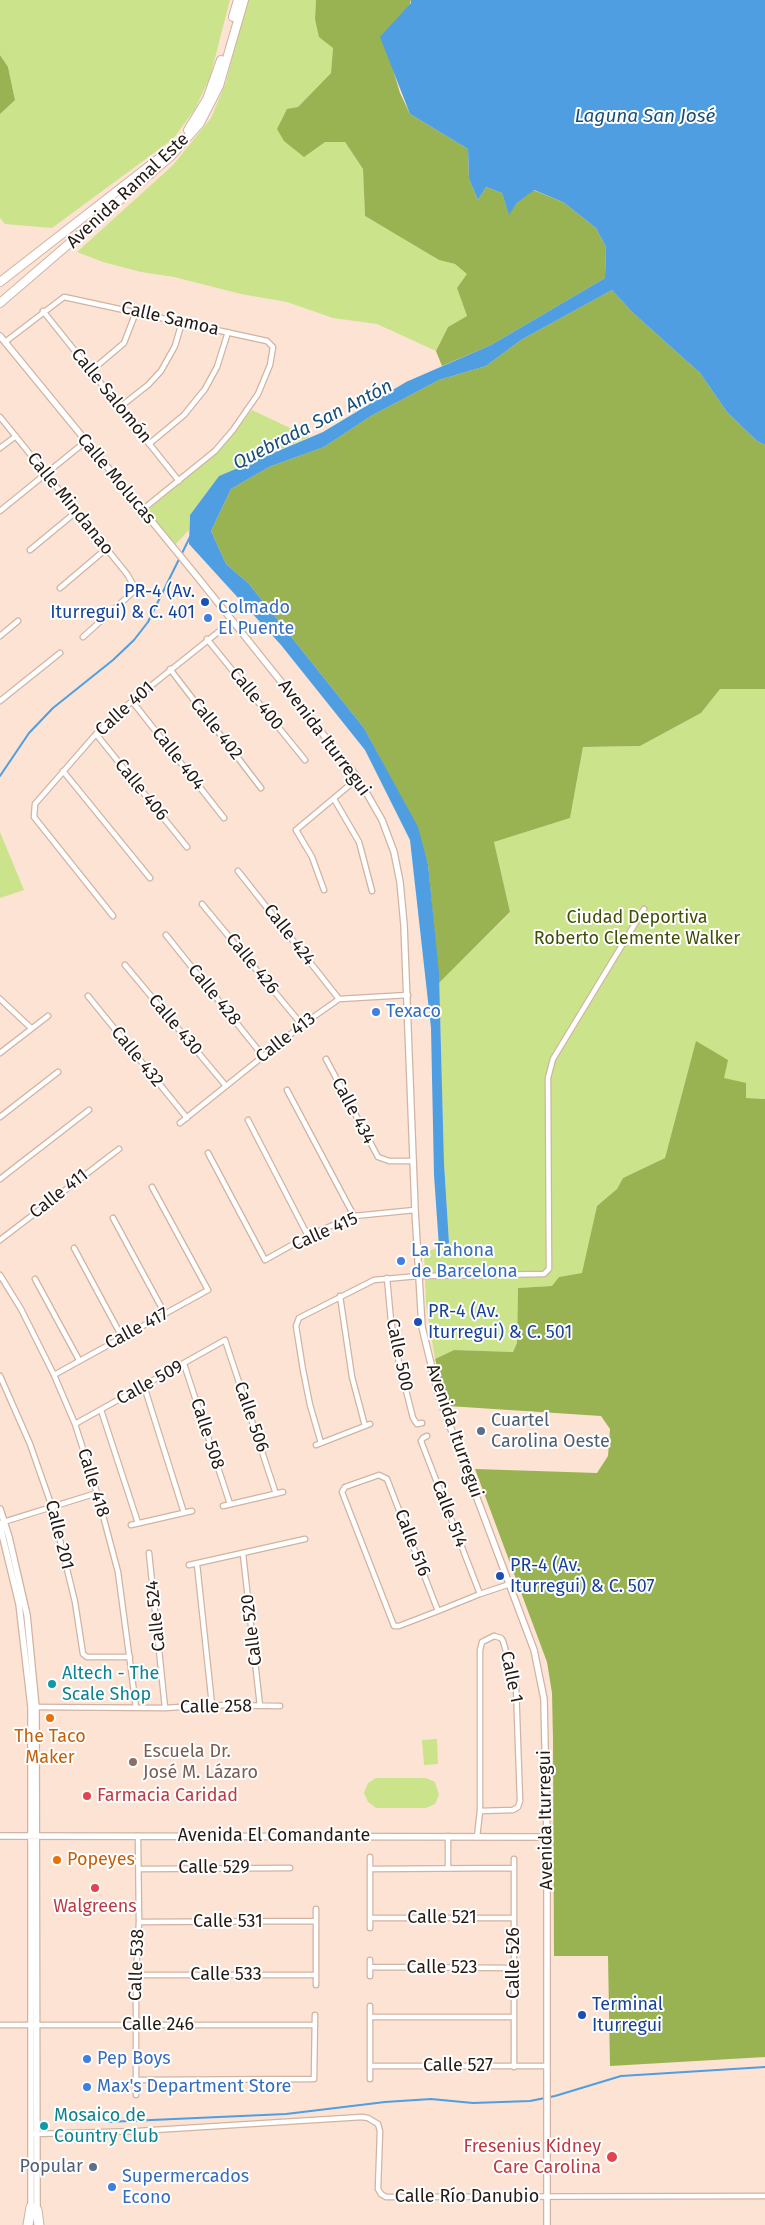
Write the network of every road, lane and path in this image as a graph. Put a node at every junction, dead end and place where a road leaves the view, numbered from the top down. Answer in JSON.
{"nodes":[{"id":1,"x":238,"y":0,"type":"edge"},
{"id":2,"x":244,"y":0,"type":"edge"},
{"id":3,"x":0,"y":282,"type":"edge"},
{"id":4,"x":0,"y":304,"type":"edge"},
{"id":5,"x":43,"y":311,"type":"junction"},
{"id":6,"x":136,"y":312,"type":"junction"},
{"id":7,"x":182,"y":322,"type":"junction"},
{"id":8,"x":228,"y":332,"type":"junction"},
{"id":9,"x":0,"y":336,"type":"edge"},
{"id":10,"x":5,"y":342,"type":"junction"},
{"id":11,"x":91,"y":371,"type":"junction"},
{"id":12,"x":120,"y":407,"type":"junction"},
{"id":13,"x":0,"y":417,"type":"edge"},
{"id":14,"x":16,"y":436,"type":"junction"},
{"id":15,"x":85,"y":442,"type":"junction"},
{"id":16,"x":149,"y":444,"type":"junction"},
{"id":17,"x":0,"y":448,"type":"edge"},
{"id":18,"x":46,"y":474,"type":"junction"},
{"id":19,"x":179,"y":481,"type":"junction"},
{"id":20,"x":142,"y":510,"type":"junction"},
{"id":21,"x":0,"y":511,"type":"edge"},
{"id":22,"x":76,"y":512,"type":"junction"},
{"id":23,"x":106,"y":549,"type":"junction"},
{"id":24,"x":30,"y":550,"type":"dead end"},
{"id":25,"x":60,"y":588,"type":"dead end"},
{"id":26,"x":18,"y":621,"type":"dead end"},
{"id":27,"x":232,"y":621,"type":"junction"},
{"id":28,"x":0,"y":636,"type":"edge"},
{"id":29,"x":83,"y":636,"type":"dead end"},
{"id":30,"x":207,"y":639,"type":"junction"},
{"id":31,"x":60,"y":653,"type":"dead end"},
{"id":32,"x":170,"y":670,"type":"junction"},
{"id":33,"x":0,"y":701,"type":"edge"},
{"id":34,"x":132,"y":701,"type":"junction"},
{"id":35,"x":96,"y":734,"type":"junction"},
{"id":36,"x":305,"y":760,"type":"dead end"},
{"id":37,"x":64,"y":771,"type":"junction"},
{"id":38,"x":358,"y":778,"type":"junction"},
{"id":39,"x":261,"y":788,"type":"dead end"},
{"id":40,"x":334,"y":799,"type":"junction"},
{"id":41,"x":224,"y":818,"type":"dead end"},
{"id":42,"x":187,"y":847,"type":"dead end"},
{"id":43,"x":238,"y":871,"type":"dead end"},
{"id":44,"x":150,"y":878,"type":"dead end"},
{"id":45,"x":324,"y":890,"type":"dead end"},
{"id":46,"x":372,"y":891,"type":"dead end"},
{"id":47,"x":202,"y":904,"type":"dead end"},
{"id":48,"x":644,"y":908,"type":"dead end"},
{"id":49,"x":113,"y":916,"type":"dead end"},
{"id":50,"x":166,"y":935,"type":"dead end"},
{"id":51,"x":125,"y":965,"type":"dead end"},
{"id":52,"x":408,"y":994,"type":"junction"},
{"id":53,"x":88,"y":996,"type":"dead end"},
{"id":54,"x":0,"y":999,"type":"edge"},
{"id":55,"x":340,"y":1000,"type":"junction"},
{"id":56,"x":48,"y":1016,"type":"dead end"},
{"id":57,"x":302,"y":1025,"type":"junction"},
{"id":58,"x":30,"y":1028,"type":"junction"},
{"id":59,"x":0,"y":1053,"type":"edge"},
{"id":60,"x":263,"y":1056,"type":"junction"},
{"id":61,"x":326,"y":1059,"type":"dead end"},
{"id":62,"x":58,"y":1072,"type":"dead end"},
{"id":63,"x":226,"y":1086,"type":"junction"},
{"id":64,"x":287,"y":1090,"type":"dead end"},
{"id":65,"x":89,"y":1110,"type":"dead end"},
{"id":66,"x":0,"y":1117,"type":"edge"},
{"id":67,"x":187,"y":1118,"type":"junction"},
{"id":68,"x":248,"y":1120,"type":"dead end"},
{"id":69,"x":180,"y":1123,"type":"dead end"},
{"id":70,"x":119,"y":1149,"type":"dead end"},
{"id":71,"x":208,"y":1153,"type":"dead end"},
{"id":72,"x":414,"y":1161,"type":"junction"},
{"id":73,"x":0,"y":1179,"type":"edge"},
{"id":74,"x":152,"y":1187,"type":"dead end"},
{"id":75,"x":415,"y":1210,"type":"junction"},
{"id":76,"x":354,"y":1216,"type":"junction"},
{"id":77,"x":113,"y":1218,"type":"dead end"},
{"id":78,"x":308,"y":1236,"type":"junction"},
{"id":79,"x":0,"y":1240,"type":"edge"},
{"id":80,"x":74,"y":1248,"type":"dead end"},
{"id":81,"x":0,"y":1275,"type":"edge"},
{"id":82,"x":418,"y":1276,"type":"junction"},
{"id":83,"x":387,"y":1278,"type":"junction"},
{"id":84,"x":35,"y":1279,"type":"dead end"},
{"id":85,"x":340,"y":1296,"type":"junction"},
{"id":86,"x":165,"y":1314,"type":"junction"},
{"id":87,"x":122,"y":1337,"type":"junction"},
{"id":88,"x":225,"y":1340,"type":"joint"},
{"id":89,"x":79,"y":1360,"type":"junction"},
{"id":90,"x":184,"y":1364,"type":"junction"},
{"id":91,"x":54,"y":1375,"type":"junction"},
{"id":92,"x":0,"y":1376,"type":"edge"},
{"id":93,"x":144,"y":1386,"type":"junction"},
{"id":94,"x":101,"y":1410,"type":"junction"},
{"id":95,"x":422,"y":1423,"type":"dead end"},
{"id":96,"x":75,"y":1424,"type":"junction"},
{"id":97,"x":427,"y":1436,"type":"dead end"},
{"id":98,"x":284,"y":1492,"type":"dead end"},
{"id":99,"x":97,"y":1493,"type":"junction"},
{"id":100,"x":276,"y":1494,"type":"junction"},
{"id":101,"x":230,"y":1504,"type":"junction"},
{"id":102,"x":224,"y":1506,"type":"dead end"},
{"id":103,"x":52,"y":1507,"type":"junction"},
{"id":104,"x":0,"y":1509,"type":"edge"},
{"id":105,"x":192,"y":1511,"type":"dead end"},
{"id":106,"x":184,"y":1513,"type":"junction"},
{"id":107,"x":1,"y":1524,"type":"edge"},
{"id":108,"x":138,"y":1524,"type":"junction"},
{"id":109,"x":131,"y":1525,"type":"dead end"},
{"id":110,"x":305,"y":1539,"type":"dead end"},
{"id":111,"x":149,"y":1553,"type":"dead end"},
{"id":112,"x":243,"y":1554,"type":"junction"},
{"id":113,"x":197,"y":1564,"type":"junction"},
{"id":114,"x":189,"y":1565,"type":"dead end"},
{"id":115,"x":510,"y":1584,"type":"junction"},
{"id":116,"x":480,"y":1594,"type":"junction"},
{"id":117,"x":438,"y":1612,"type":"junction"},
{"id":118,"x":130,"y":1657,"type":"junction"},
{"id":119,"x":212,"y":1706,"type":"junction"},
{"id":120,"x":260,"y":1706,"type":"junction"},
{"id":121,"x":280,"y":1706,"type":"dead end"},
{"id":122,"x":34,"y":1707,"type":"junction"},
{"id":123,"x":136,"y":1707,"type":"junction"},
{"id":124,"x":166,"y":1708,"type":"junction"},
{"id":125,"x":480,"y":1811,"type":"junction"},
{"id":126,"x":0,"y":1836,"type":"edge"},
{"id":127,"x":34,"y":1836,"type":"junction"},
{"id":128,"x":138,"y":1836,"type":"junction"},
{"id":129,"x":448,"y":1836,"type":"junction"},
{"id":130,"x":477,"y":1836,"type":"junction"},
{"id":131,"x":547,"y":1837,"type":"junction"},
{"id":132,"x":370,"y":1857,"type":"dead end"},
{"id":133,"x":514,"y":1859,"type":"dead end"},
{"id":134,"x":290,"y":1868,"type":"dead end"},
{"id":135,"x":448,"y":1868,"type":"junction"},
{"id":136,"x":514,"y":1868,"type":"junction"},
{"id":137,"x":139,"y":1869,"type":"junction"},
{"id":138,"x":370,"y":1869,"type":"junction"},
{"id":139,"x":316,"y":1909,"type":"dead end"},
{"id":140,"x":370,"y":1918,"type":"junction"},
{"id":141,"x":514,"y":1918,"type":"junction"},
{"id":142,"x":316,"y":1921,"type":"junction"},
{"id":143,"x":139,"y":1922,"type":"junction"},
{"id":144,"x":370,"y":1928,"type":"dead end"},
{"id":145,"x":370,"y":1960,"type":"dead end"},
{"id":146,"x":370,"y":1968,"type":"junction"},
{"id":147,"x":514,"y":1968,"type":"junction"},
{"id":148,"x":136,"y":1975,"type":"junction"},
{"id":149,"x":316,"y":1975,"type":"junction"},
{"id":150,"x":370,"y":1976,"type":"dead end"},
{"id":151,"x":316,"y":1985,"type":"dead end"},
{"id":152,"x":370,"y":2006,"type":"dead end"},
{"id":153,"x":315,"y":2015,"type":"dead end"},
{"id":154,"x":370,"y":2017,"type":"junction"},
{"id":155,"x":514,"y":2017,"type":"junction"},
{"id":156,"x":0,"y":2025,"type":"edge"},
{"id":157,"x":136,"y":2025,"type":"junction"},
{"id":158,"x":316,"y":2025,"type":"junction"},
{"id":159,"x":34,"y":2026,"type":"junction"},
{"id":160,"x":370,"y":2066,"type":"junction"},
{"id":161,"x":547,"y":2066,"type":"junction"},
{"id":162,"x":514,"y":2067,"type":"junction"},
{"id":163,"x":370,"y":2079,"type":"dead end"},
{"id":164,"x":136,"y":2080,"type":"junction"},
{"id":165,"x":136,"y":2095,"type":"dead end"},
{"id":166,"x":30,"y":2134,"type":"junction"},
{"id":167,"x":38,"y":2134,"type":"junction"},
{"id":168,"x":765,"y":2196,"type":"edge"},
{"id":169,"x":547,"y":2197,"type":"junction"},
{"id":170,"x":34,"y":2209,"type":"junction"},
{"id":171,"x":29,"y":2225,"type":"edge"},
{"id":172,"x":38,"y":2225,"type":"edge"},
{"id":173,"x":547,"y":2225,"type":"edge"}],
"edges":[{"from":1,"to":3,"type":"main road","name":"Avenida Ramal Este"},
{"from":2,"to":4,"type":"main road","name":"Avenida Ramal Este"},
{"from":5,"to":6,"type":"street","name":"Calle Samoa"},
{"from":5,"to":10,"type":"street"},
{"from":5,"to":11,"type":"street","name":"Calle Salomón"},
{"from":6,"to":7,"type":"street","name":"Calle Samoa"},
{"from":6,"to":11,"type":"street"},
{"from":7,"to":8,"type":"street","name":"Calle Samoa"},
{"from":7,"to":12,"type":"street"},
{"from":8,"to":16,"type":"street"},
{"from":8,"to":19,"type":"street","name":"Calle Samoa"},
{"from":9,"to":10,"type":"street","name":"Calle Molucas"},
{"from":10,"to":15,"type":"street","name":"Calle Molucas"},
{"from":11,"to":12,"type":"street","name":"Calle Salomón"},
{"from":12,"to":16,"type":"street","name":"Calle Salomón"},
{"from":13,"to":14,"type":"street","name":"Calle Mindanao"},
{"from":14,"to":17,"type":"street"},
{"from":14,"to":18,"type":"street","name":"Calle Mindanao"},
{"from":15,"to":18,"type":"street"},
{"from":15,"to":20,"type":"street","name":"Calle Molucas"},
{"from":16,"to":19,"type":"street","name":"Calle Salomón"},
{"from":18,"to":21,"type":"street"},
{"from":18,"to":22,"type":"street","name":"Calle Mindanao"},
{"from":19,"to":20,"type":"street"},
{"from":20,"to":27,"type":"street","name":"Calle Molucas"},
{"from":22,"to":23,"type":"street","name":"Calle Mindanao"},
{"from":22,"to":24,"type":"street"},
{"from":23,"to":25,"type":"street"},
{"from":23,"to":29,"type":"street","name":"Calle Mindanao"},
{"from":26,"to":28,"type":"street"},
{"from":27,"to":30,"type":"street","name":"Calle 401"},
{"from":27,"to":38,"type":"street","name":"Avenida Iturregui"},
{"from":30,"to":32,"type":"street","name":"Calle 401"},
{"from":30,"to":36,"type":"street","name":"Calle 400"},
{"from":31,"to":33,"type":"street"},
{"from":32,"to":34,"type":"street","name":"Calle 401"},
{"from":32,"to":39,"type":"street","name":"Calle 402"},
{"from":34,"to":35,"type":"street","name":"Calle 401"},
{"from":34,"to":41,"type":"street","name":"Calle 404"},
{"from":35,"to":37,"type":"street","name":"Calle 401"},
{"from":35,"to":42,"type":"street","name":"Calle 406"},
{"from":37,"to":44,"type":"street"},
{"from":37,"to":49,"type":"street","name":"Calle 401"},
{"from":38,"to":40,"type":"street"},
{"from":38,"to":52,"type":"street","name":"Avenida Iturregui"},
{"from":40,"to":45,"type":"street"},
{"from":40,"to":46,"type":"street"},
{"from":43,"to":55,"type":"street","name":"Calle 424"},
{"from":47,"to":57,"type":"street","name":"Calle 426"},
{"from":48,"to":82,"type":"street"},
{"from":50,"to":60,"type":"street","name":"Calle 428"},
{"from":51,"to":63,"type":"street","name":"Calle 430"},
{"from":52,"to":55,"type":"street","name":"Calle 413"},
{"from":52,"to":72,"type":"street","name":"Avenida Iturregui"},
{"from":53,"to":67,"type":"street","name":"Calle 432"},
{"from":54,"to":58,"type":"street"},
{"from":55,"to":57,"type":"street","name":"Calle 413"},
{"from":56,"to":58,"type":"street"},
{"from":57,"to":60,"type":"street","name":"Calle 413"},
{"from":58,"to":59,"type":"street"},
{"from":60,"to":63,"type":"street","name":"Calle 413"},
{"from":61,"to":72,"type":"street","name":"Calle 434"},
{"from":62,"to":66,"type":"street"},
{"from":63,"to":67,"type":"street","name":"Calle 413"},
{"from":64,"to":76,"type":"street"},
{"from":65,"to":73,"type":"street"},
{"from":67,"to":69,"type":"street","name":"Calle 413"},
{"from":68,"to":78,"type":"street"},
{"from":70,"to":79,"type":"street","name":"Calle 411"},
{"from":71,"to":78,"type":"street","name":"Calle 415"},
{"from":72,"to":75,"type":"street","name":"Avenida Iturregui"},
{"from":74,"to":86,"type":"street","name":"Calle 417"},
{"from":75,"to":76,"type":"street","name":"Calle 415"},
{"from":75,"to":82,"type":"street","name":"Avenida Iturregui"},
{"from":76,"to":78,"type":"street","name":"Calle 415"},
{"from":77,"to":86,"type":"street"},
{"from":80,"to":87,"type":"street"},
{"from":81,"to":91,"type":"street","name":"Calle 418"},
{"from":82,"to":83,"type":"street"},
{"from":82,"to":115,"type":"street","name":"Avenida Iturregui"},
{"from":83,"to":85,"type":"street"},
{"from":83,"to":95,"type":"street","name":"Calle 500"},
{"from":84,"to":89,"type":"street"},
{"from":85,"to":85,"type":"street"},
{"from":86,"to":87,"type":"street","name":"Calle 417"},
{"from":87,"to":89,"type":"street","name":"Calle 417"},
{"from":88,"to":90,"type":"street","name":"Calle 509"},
{"from":88,"to":100,"type":"street","name":"Calle 506"},
{"from":89,"to":91,"type":"street","name":"Calle 417"},
{"from":90,"to":93,"type":"street","name":"Calle 509"},
{"from":90,"to":101,"type":"street","name":"Calle 508"},
{"from":91,"to":96,"type":"street","name":"Calle 418"},
{"from":92,"to":103,"type":"street","name":"Calle 201"},
{"from":93,"to":94,"type":"street","name":"Calle 509"},
{"from":93,"to":106,"type":"street"},
{"from":94,"to":96,"type":"street","name":"Calle 509"},
{"from":94,"to":108,"type":"street"},
{"from":96,"to":99,"type":"street","name":"Calle 418"},
{"from":97,"to":116,"type":"street","name":"Calle 514"},
{"from":98,"to":100,"type":"street"},
{"from":99,"to":103,"type":"street"},
{"from":99,"to":118,"type":"street","name":"Calle 418"},
{"from":100,"to":101,"type":"street"},
{"from":101,"to":102,"type":"street"},
{"from":103,"to":107,"type":"street"},
{"from":103,"to":118,"type":"street","name":"Calle 201"},
{"from":104,"to":107,"type":"street"},
{"from":105,"to":106,"type":"street"},
{"from":106,"to":108,"type":"street"},
{"from":107,"to":122,"type":"street"},
{"from":108,"to":109,"type":"street"},
{"from":110,"to":112,"type":"street"},
{"from":111,"to":124,"type":"street","name":"Calle 524"},
{"from":112,"to":113,"type":"street"},
{"from":112,"to":120,"type":"street","name":"Calle 520"},
{"from":113,"to":114,"type":"street"},
{"from":113,"to":119,"type":"street"},
{"from":115,"to":116,"type":"street"},
{"from":115,"to":131,"type":"street","name":"Avenida Iturregui"},
{"from":116,"to":117,"type":"street"},
{"from":117,"to":117,"type":"street","name":"Calle 516"},
{"from":118,"to":123,"type":"street","name":"Calle 418"},
{"from":119,"to":120,"type":"street","name":"Calle 258"},
{"from":119,"to":124,"type":"street","name":"Calle 258"},
{"from":120,"to":121,"type":"street","name":"Calle 258"},
{"from":122,"to":123,"type":"street","name":"Calle 258"},
{"from":122,"to":127,"type":"street"},
{"from":123,"to":124,"type":"street","name":"Calle 258"},
{"from":125,"to":125,"type":"street","name":"Calle 1"},
{"from":125,"to":130,"type":"street","name":"Calle 1"},
{"from":126,"to":127,"type":"street","name":"Avenida El Comandante"},
{"from":127,"to":128,"type":"street","name":"Avenida El Comandante"},
{"from":127,"to":159,"type":"street"},
{"from":128,"to":129,"type":"street","name":"Avenida El Comandante"},
{"from":128,"to":137,"type":"street","name":"Calle 538"},
{"from":129,"to":130,"type":"street","name":"Avenida El Comandante"},
{"from":129,"to":135,"type":"street"},
{"from":130,"to":131,"type":"street","name":"Avenida El Comandante"},
{"from":131,"to":161,"type":"street","name":"Avenida Iturregui"},
{"from":132,"to":138,"type":"street"},
{"from":133,"to":136,"type":"street","name":"Calle 526"},
{"from":134,"to":137,"type":"street","name":"Calle 529"},
{"from":135,"to":136,"type":"street"},
{"from":135,"to":138,"type":"street"},
{"from":136,"to":141,"type":"street","name":"Calle 526"},
{"from":137,"to":143,"type":"street","name":"Calle 538"},
{"from":138,"to":140,"type":"street"},
{"from":139,"to":142,"type":"street"},
{"from":140,"to":141,"type":"street","name":"Calle 521"},
{"from":140,"to":144,"type":"street"},
{"from":141,"to":147,"type":"street","name":"Calle 526"},
{"from":142,"to":143,"type":"street","name":"Calle 531"},
{"from":142,"to":149,"type":"street"},
{"from":143,"to":148,"type":"street","name":"Calle 538"},
{"from":145,"to":146,"type":"street"},
{"from":146,"to":147,"type":"street","name":"Calle 523"},
{"from":146,"to":150,"type":"street"},
{"from":147,"to":155,"type":"street","name":"Calle 526"},
{"from":148,"to":149,"type":"street","name":"Calle 533"},
{"from":148,"to":157,"type":"street","name":"Calle 538"},
{"from":149,"to":151,"type":"street"},
{"from":152,"to":154,"type":"street"},
{"from":153,"to":158,"type":"street"},
{"from":154,"to":155,"type":"street"},
{"from":154,"to":160,"type":"street"},
{"from":155,"to":162,"type":"street","name":"Calle 526"},
{"from":156,"to":159,"type":"street","name":"Calle 246"},
{"from":157,"to":158,"type":"street","name":"Calle 246"},
{"from":157,"to":159,"type":"street","name":"Calle 246"},
{"from":157,"to":164,"type":"street","name":"Calle 538"},
{"from":158,"to":164,"type":"street"},
{"from":159,"to":166,"type":"street"},
{"from":159,"to":167,"type":"street"},
{"from":160,"to":162,"type":"street","name":"Calle 527"},
{"from":160,"to":163,"type":"street"},
{"from":161,"to":162,"type":"street","name":"Calle 527"},
{"from":161,"to":169,"type":"street","name":"Avenida Iturregui"},
{"from":164,"to":165,"type":"street","name":"Calle 538"},
{"from":166,"to":167,"type":"street","name":"Calle Río Danubio"},
{"from":166,"to":170,"type":"street"},
{"from":167,"to":169,"type":"street","name":"Calle Río Danubio"},
{"from":167,"to":170,"type":"street"},
{"from":168,"to":169,"type":"street","name":"Calle Río Danubio"},
{"from":169,"to":173,"type":"street","name":"Avenida Iturregui"},
{"from":170,"to":171,"type":"highway"},
{"from":170,"to":172,"type":"highway"}]}
